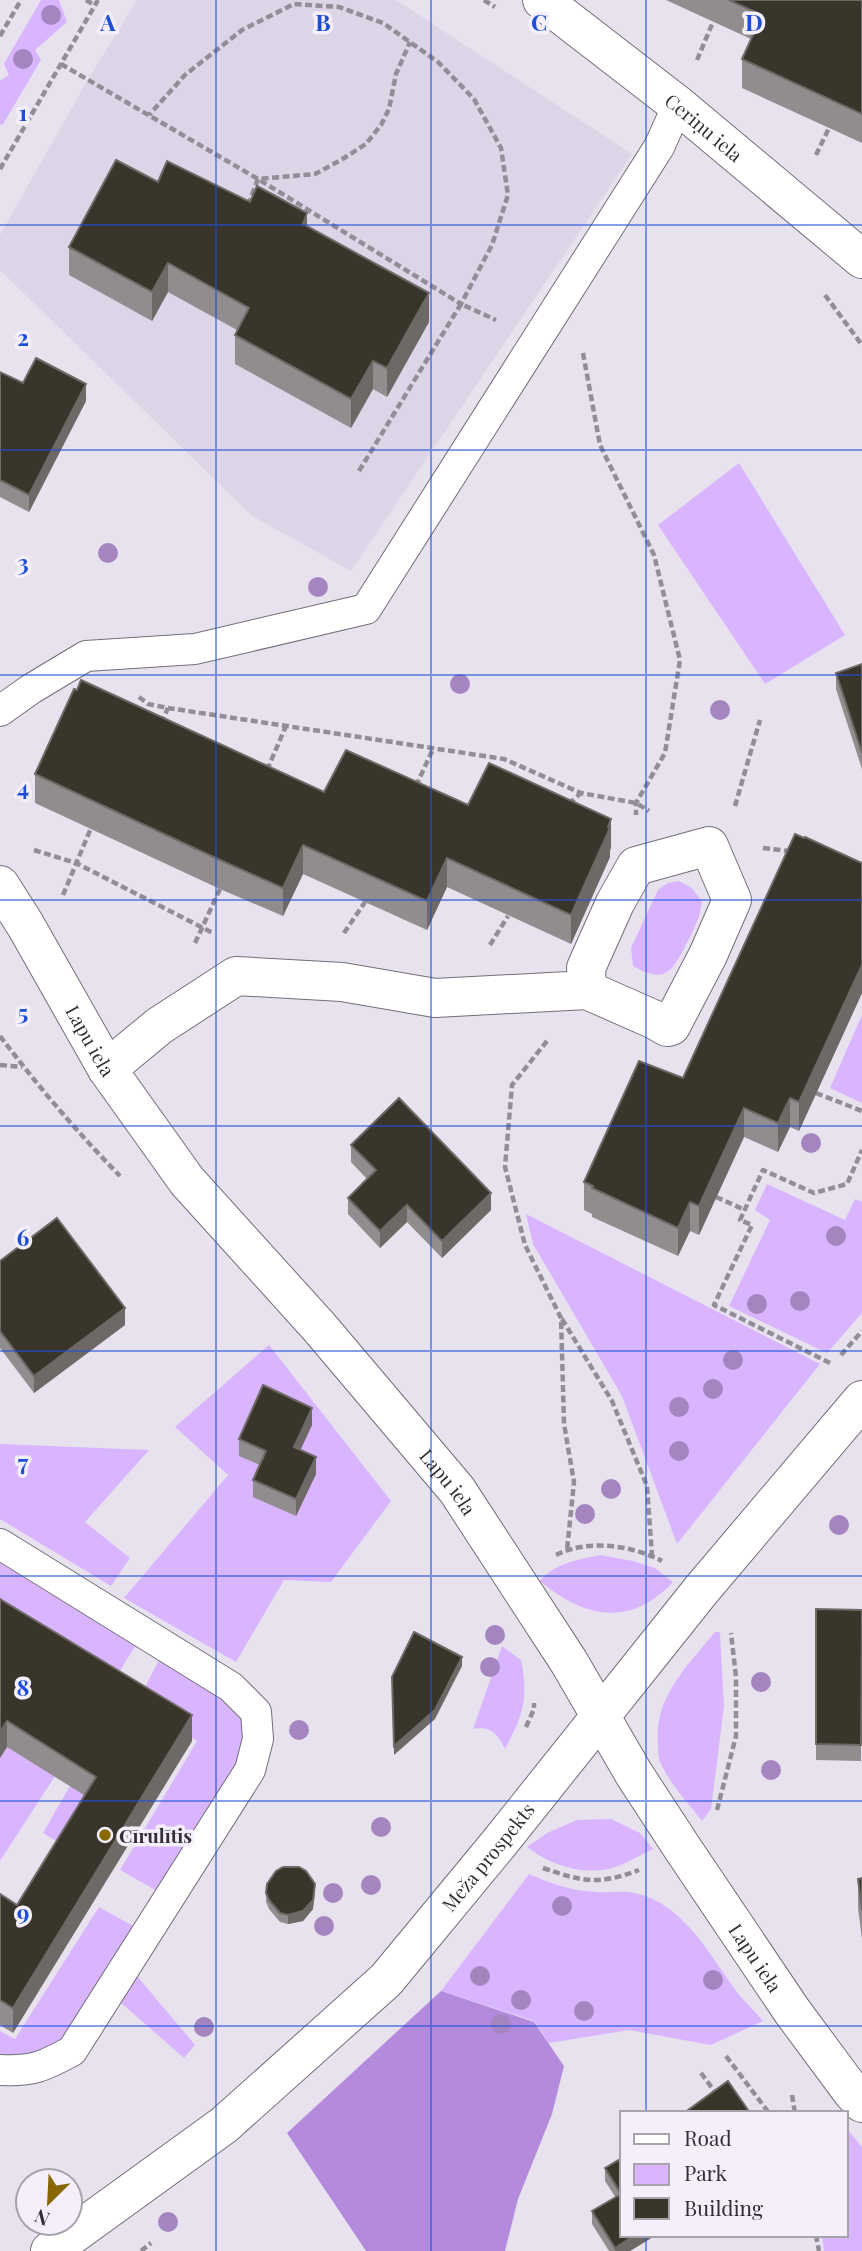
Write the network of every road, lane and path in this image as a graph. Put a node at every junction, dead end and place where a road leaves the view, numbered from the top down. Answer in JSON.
{"nodes":[{"id":1,"x":21,"y":0,"type":"edge"},
{"id":2,"x":86,"y":0,"type":"edge"},
{"id":3,"x":542,"y":0,"type":"edge"},
{"id":4,"x":96,"y":3,"type":"edge"},
{"id":5,"x":713,"y":22,"type":"dead end"},
{"id":6,"x":0,"y":36,"type":"edge"},
{"id":7,"x":410,"y":42,"type":"junction"},
{"id":8,"x":701,"y":52,"type":"dead end"},
{"id":9,"x":61,"y":64,"type":"junction"},
{"id":10,"x":678,"y":105,"type":"junction"},
{"id":11,"x":149,"y":114,"type":"junction"},
{"id":12,"x":829,"y":128,"type":"edge"},
{"id":13,"x":811,"y":165,"type":"dead end"},
{"id":14,"x":0,"y":169,"type":"edge"},
{"id":15,"x":258,"y":179,"type":"junction"},
{"id":16,"x":243,"y":215,"type":"edge"},
{"id":17,"x":862,"y":259,"type":"edge"},
{"id":18,"x":461,"y":304,"type":"junction"},
{"id":19,"x":583,"y":352,"type":"dead end"},
{"id":20,"x":359,"y":471,"type":"dead end"},
{"id":21,"x":86,"y":656,"type":"junction"},
{"id":22,"x":168,"y":708,"type":"junction"},
{"id":23,"x":0,"y":711,"type":"edge"},
{"id":24,"x":760,"y":720,"type":"dead end"},
{"id":25,"x":286,"y":726,"type":"junction"},
{"id":26,"x":158,"y":731,"type":"edge"},
{"id":27,"x":433,"y":749,"type":"junction"},
{"id":28,"x":264,"y":777,"type":"edge"},
{"id":29,"x":581,"y":793,"type":"junction"},
{"id":30,"x":412,"y":795,"type":"edge"},
{"id":31,"x":636,"y":803,"type":"junction"},
{"id":32,"x":561,"y":811,"type":"edge"},
{"id":33,"x":91,"y":828,"type":"edge"},
{"id":34,"x":717,"y":845,"type":"junction"},
{"id":35,"x":25,"y":847,"type":"dead end"},
{"id":36,"x":790,"y":851,"type":"edge"},
{"id":37,"x":76,"y":863,"type":"junction"},
{"id":38,"x":636,"y":866,"type":"junction"},
{"id":39,"x":0,"y":885,"type":"edge"},
{"id":40,"x":220,"y":889,"type":"edge"},
{"id":41,"x":365,"y":902,"type":"edge"},
{"id":42,"x":26,"y":926,"type":"junction"},
{"id":43,"x":202,"y":926,"type":"junction"},
{"id":44,"x":343,"y":934,"type":"dead end"},
{"id":45,"x":220,"y":937,"type":"dead end"},
{"id":46,"x":587,"y":990,"type":"junction"},
{"id":47,"x":0,"y":1036,"type":"edge"},
{"id":48,"x":0,"y":1065,"type":"edge"},
{"id":49,"x":23,"y":1067,"type":"junction"},
{"id":50,"x":107,"y":1069,"type":"junction"},
{"id":51,"x":816,"y":1093,"type":"edge"},
{"id":52,"x":862,"y":1111,"type":"edge"},
{"id":53,"x":862,"y":1150,"type":"edge"},
{"id":54,"x":128,"y":1185,"type":"dead end"},
{"id":55,"x":716,"y":1197,"type":"edge"},
{"id":56,"x":745,"y":1210,"type":"junction"},
{"id":57,"x":561,"y":1318,"type":"junction"},
{"id":58,"x":833,"y":1364,"type":"dead end"},
{"id":59,"x":862,"y":1400,"type":"edge"},
{"id":60,"x":0,"y":1544,"type":"edge"},
{"id":61,"x":567,"y":1550,"type":"dead end"},
{"id":62,"x":652,"y":1556,"type":"dead end"},
{"id":63,"x":534,"y":1697,"type":"dead end"},
{"id":64,"x":601,"y":1715,"type":"junction"},
{"id":65,"x":525,"y":1729,"type":"dead end"},
{"id":66,"x":500,"y":1842,"type":"junction"},
{"id":67,"x":652,"y":1866,"type":"dead end"},
{"id":68,"x":726,"y":2056,"type":"dead end"},
{"id":69,"x":0,"y":2070,"type":"edge"},
{"id":70,"x":701,"y":2073,"type":"dead end"},
{"id":71,"x":859,"y":2095,"type":"edge"},
{"id":72,"x":720,"y":2099,"type":"edge"},
{"id":73,"x":767,"y":2111,"type":"edge"},
{"id":74,"x":50,"y":2251,"type":"edge"}],
"edges":[{"from":1,"to":6,"type":"path"},
{"from":2,"to":4,"type":"path"},
{"from":3,"to":10,"type":"street","name":"Ceriņu iela"},
{"from":4,"to":9,"type":"path"},
{"from":5,"to":8,"type":"path"},
{"from":7,"to":11,"type":"path"},
{"from":7,"to":15,"type":"path"},
{"from":7,"to":18,"type":"path"},
{"from":9,"to":11,"type":"path"},
{"from":9,"to":14,"type":"path"},
{"from":10,"to":17,"type":"street","name":"Ceriņu iela"},
{"from":10,"to":21,"type":"lane"},
{"from":11,"to":15,"type":"path"},
{"from":12,"to":13,"type":"path"},
{"from":15,"to":16,"type":"path"},
{"from":15,"to":18,"type":"path"},
{"from":18,"to":20,"type":"path"},
{"from":19,"to":31,"type":"path"},
{"from":21,"to":22,"type":"path"},
{"from":21,"to":23,"type":"lane"},
{"from":22,"to":25,"type":"path"},
{"from":22,"to":26,"type":"path"},
{"from":24,"to":34,"type":"path"},
{"from":25,"to":27,"type":"path"},
{"from":25,"to":28,"type":"path"},
{"from":27,"to":29,"type":"path"},
{"from":27,"to":30,"type":"path"},
{"from":29,"to":31,"type":"path"},
{"from":29,"to":32,"type":"path"},
{"from":31,"to":34,"type":"path"},
{"from":31,"to":38,"type":"path"},
{"from":33,"to":37,"type":"path"},
{"from":34,"to":36,"type":"path"},
{"from":34,"to":38,"type":"street"},
{"from":34,"to":46,"type":"street"},
{"from":35,"to":37,"type":"path"},
{"from":37,"to":42,"type":"path"},
{"from":37,"to":43,"type":"path"},
{"from":38,"to":46,"type":"street"},
{"from":39,"to":42,"type":"street","name":"Lapu iela"},
{"from":40,"to":43,"type":"path"},
{"from":41,"to":44,"type":"path"},
{"from":42,"to":50,"type":"street","name":"Lapu iela"},
{"from":43,"to":45,"type":"path"},
{"from":46,"to":50,"type":"street"},
{"from":46,"to":57,"type":"path"},
{"from":47,"to":49,"type":"path"},
{"from":48,"to":49,"type":"path"},
{"from":49,"to":54,"type":"path"},
{"from":50,"to":64,"type":"street","name":"Lapu iela"},
{"from":51,"to":52,"type":"path"},
{"from":53,"to":56,"type":"path"},
{"from":55,"to":56,"type":"path"},
{"from":56,"to":58,"type":"path"},
{"from":57,"to":61,"type":"path"},
{"from":57,"to":62,"type":"path"},
{"from":59,"to":64,"type":"street","name":"Meža prospekts"},
{"from":60,"to":69,"type":"lane"},
{"from":63,"to":65,"type":"path"},
{"from":64,"to":66,"type":"street","name":"Meža prospekts"},
{"from":64,"to":71,"type":"street","name":"Lapu iela"},
{"from":66,"to":67,"type":"path"},
{"from":66,"to":74,"type":"street","name":"Meža prospekts"},
{"from":68,"to":73,"type":"path"},
{"from":70,"to":72,"type":"path"}]}
